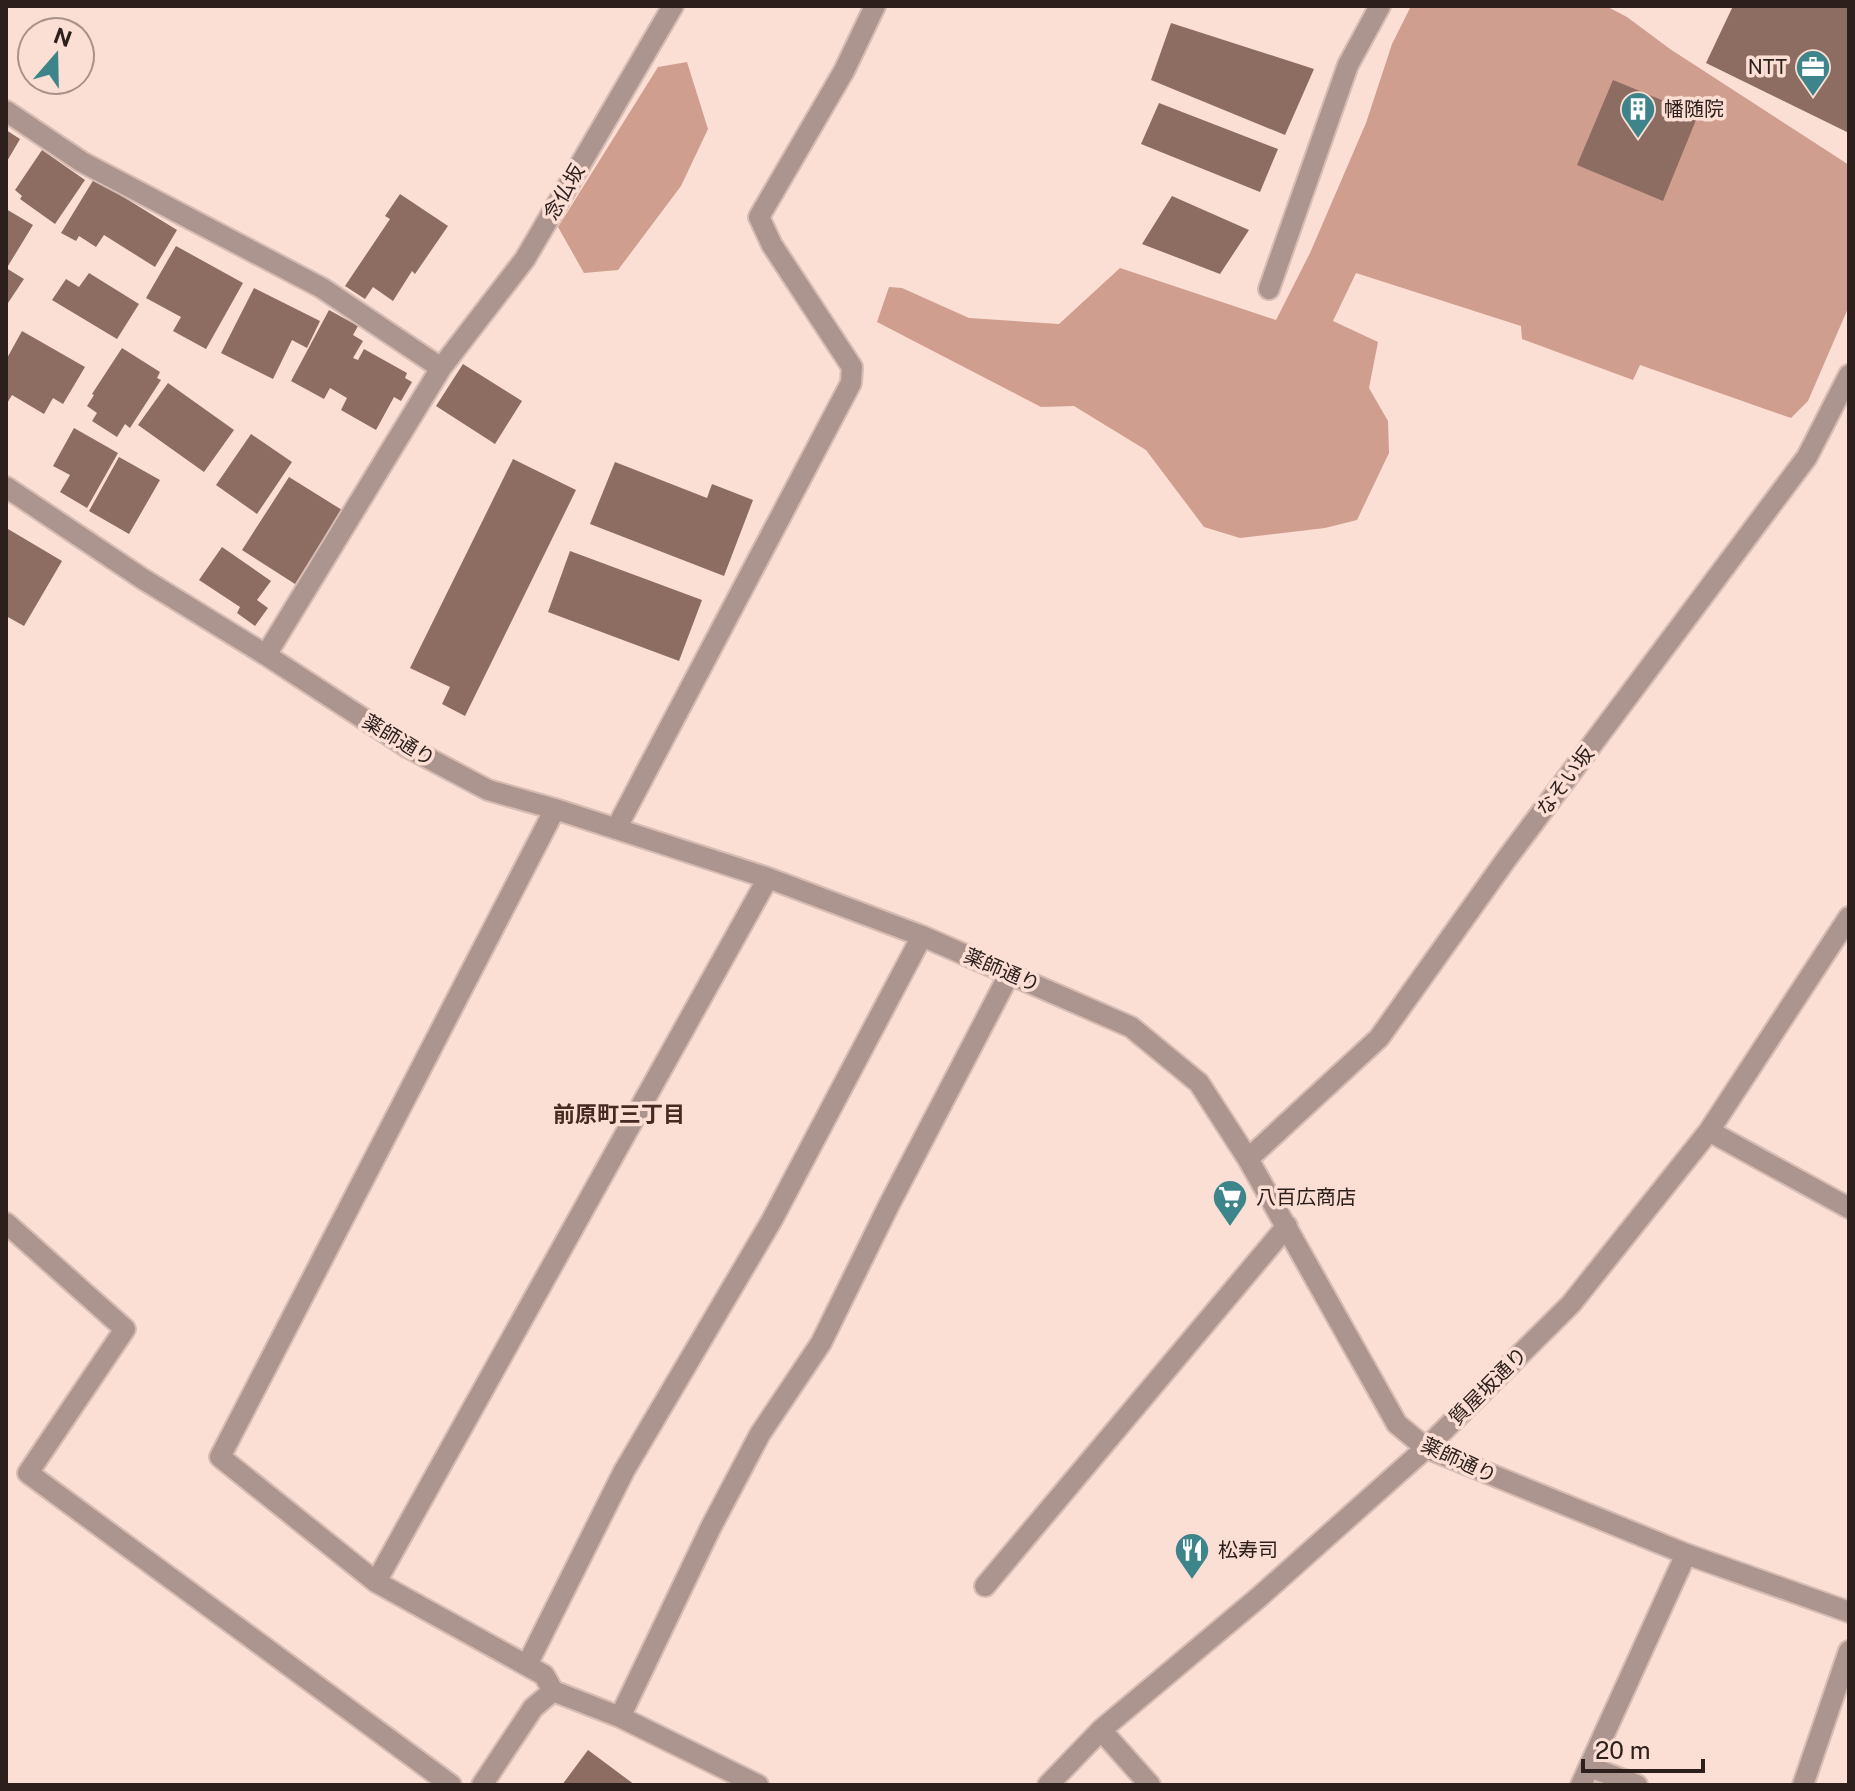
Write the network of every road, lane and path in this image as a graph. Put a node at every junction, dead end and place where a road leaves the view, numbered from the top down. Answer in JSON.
{"nodes":[{"id":1,"x":673,"y":6,"type":"edge"},
{"id":2,"x":875,"y":6,"type":"edge"},
{"id":3,"x":1380,"y":6,"type":"edge"},
{"id":4,"x":6,"y":111,"type":"edge"},
{"id":5,"x":1269,"y":289,"type":"dead end"},
{"id":6,"x":441,"y":368,"type":"junction"},
{"id":7,"x":1849,"y":375,"type":"edge"},
{"id":8,"x":6,"y":487,"type":"edge"},
{"id":9,"x":266,"y":655,"type":"junction"},
{"id":10,"x":555,"y":809,"type":"junction"},
{"id":11,"x":616,"y":829,"type":"junction"},
{"id":12,"x":768,"y":878,"type":"junction"},
{"id":13,"x":1849,"y":917,"type":"edge"},
{"id":14,"x":922,"y":936,"type":"junction"},
{"id":15,"x":1010,"y":973,"type":"junction"},
{"id":16,"x":1709,"y":1131,"type":"junction"},
{"id":17,"x":1248,"y":1159,"type":"junction"},
{"id":18,"x":1849,"y":1208,"type":"edge"},
{"id":19,"x":6,"y":1223,"type":"edge"},
{"id":20,"x":1287,"y":1226,"type":"junction"},
{"id":21,"x":1426,"y":1448,"type":"junction"},
{"id":22,"x":1686,"y":1554,"type":"junction"},
{"id":23,"x":376,"y":1582,"type":"junction"},
{"id":24,"x":985,"y":1586,"type":"dead end"},
{"id":25,"x":1849,"y":1611,"type":"edge"},
{"id":26,"x":1849,"y":1651,"type":"edge"},
{"id":27,"x":527,"y":1665,"type":"junction"},
{"id":28,"x":553,"y":1691,"type":"junction"},
{"id":29,"x":620,"y":1717,"type":"junction"},
{"id":30,"x":1101,"y":1730,"type":"junction"},
{"id":31,"x":1585,"y":1776,"type":"edge"},
{"id":32,"x":451,"y":1785,"type":"edge"},
{"id":33,"x":482,"y":1785,"type":"edge"},
{"id":34,"x":758,"y":1785,"type":"edge"},
{"id":35,"x":1048,"y":1785,"type":"edge"},
{"id":36,"x":1150,"y":1785,"type":"edge"},
{"id":37,"x":1637,"y":1785,"type":"edge"},
{"id":38,"x":1803,"y":1785,"type":"edge"}],
"edges":[{"from":1,"to":6,"type":"street","name":"念仏坂"},
{"from":2,"to":11,"type":"street"},
{"from":3,"to":5,"type":"street"},
{"from":4,"to":6,"type":"street"},
{"from":6,"to":9,"type":"street","name":"念仏坂"},
{"from":7,"to":17,"type":"street","name":"なそい坂"},
{"from":8,"to":9,"type":"street","name":"薬師通り"},
{"from":9,"to":10,"type":"street","name":"薬師通り"},
{"from":10,"to":11,"type":"street","name":"薬師通り"},
{"from":10,"to":23,"type":"street"},
{"from":11,"to":12,"type":"street","name":"薬師通り"},
{"from":12,"to":14,"type":"street","name":"薬師通り"},
{"from":12,"to":23,"type":"street"},
{"from":13,"to":16,"type":"street","name":"質屋坂通り"},
{"from":14,"to":15,"type":"street","name":"薬師通り"},
{"from":14,"to":27,"type":"street"},
{"from":15,"to":17,"type":"street","name":"薬師通り"},
{"from":15,"to":29,"type":"street"},
{"from":16,"to":18,"type":"street"},
{"from":16,"to":21,"type":"street","name":"質屋坂通り"},
{"from":17,"to":20,"type":"street","name":"薬師通り"},
{"from":19,"to":32,"type":"street"},
{"from":20,"to":21,"type":"street","name":"薬師通り"},
{"from":20,"to":24,"type":"street"},
{"from":21,"to":22,"type":"street","name":"薬師通り"},
{"from":21,"to":30,"type":"street","name":"質屋坂通り"},
{"from":22,"to":25,"type":"street","name":"薬師通り"},
{"from":22,"to":31,"type":"street"},
{"from":23,"to":27,"type":"street"},
{"from":26,"to":38,"type":"street"},
{"from":27,"to":28,"type":"street"},
{"from":28,"to":29,"type":"street"},
{"from":28,"to":33,"type":"street"},
{"from":29,"to":34,"type":"street"},
{"from":30,"to":35,"type":"street","name":"質屋坂通り"},
{"from":30,"to":36,"type":"street"},
{"from":31,"to":37,"type":"street"}]}
